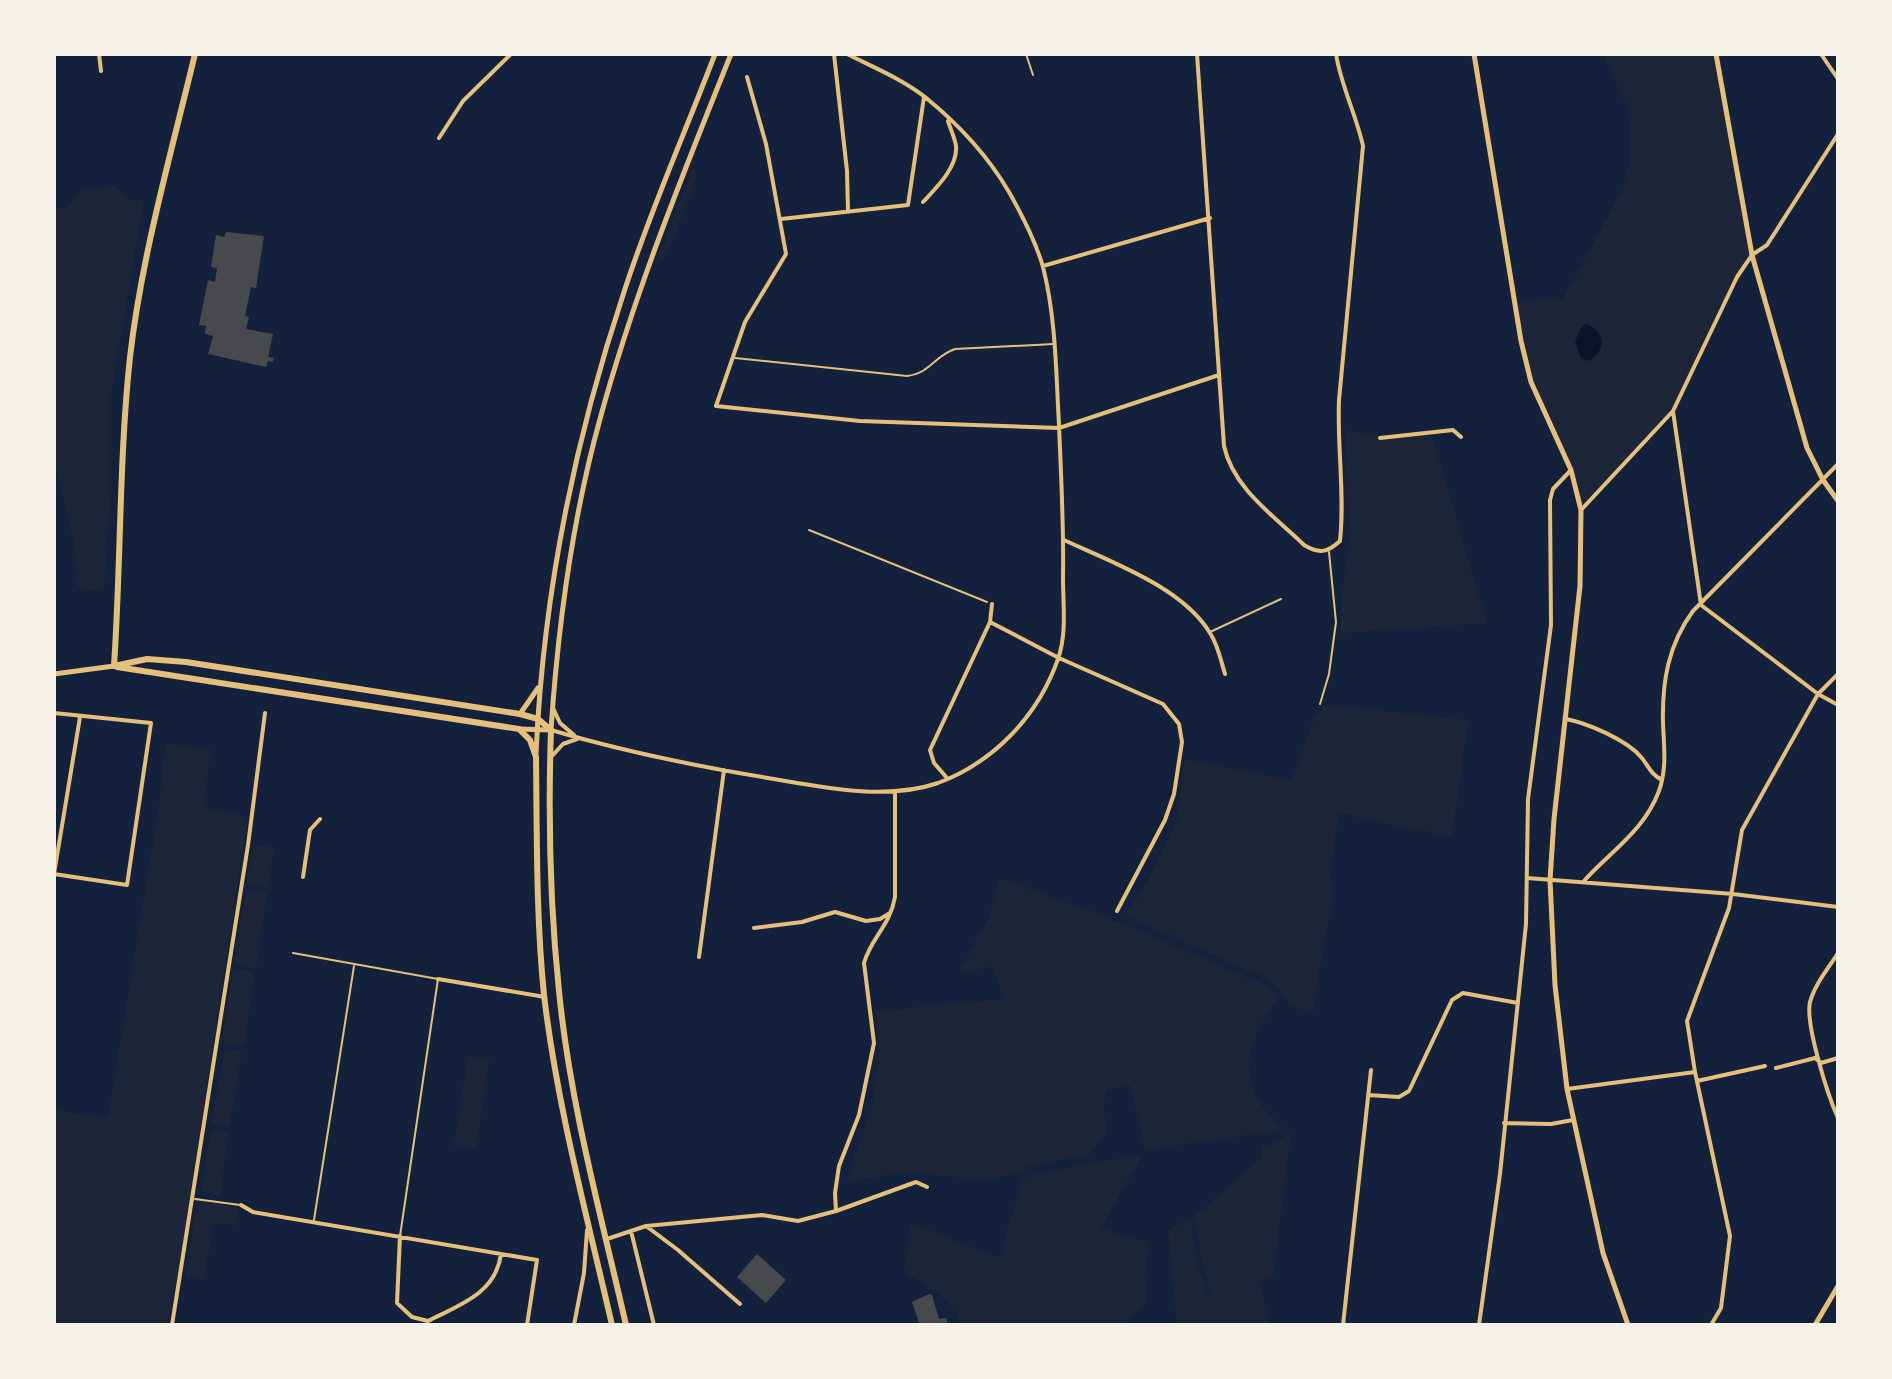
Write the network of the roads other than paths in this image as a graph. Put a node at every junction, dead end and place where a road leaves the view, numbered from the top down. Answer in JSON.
{"nodes":[{"id":1,"x":99,"y":54,"type":"edge"},
{"id":2,"x":195,"y":54,"type":"edge"},
{"id":3,"x":511,"y":54,"type":"edge"},
{"id":4,"x":715,"y":54,"type":"edge"},
{"id":5,"x":731,"y":54,"type":"edge"},
{"id":6,"x":834,"y":54,"type":"edge"},
{"id":7,"x":847,"y":54,"type":"edge"},
{"id":8,"x":1026,"y":54,"type":"edge"},
{"id":9,"x":1197,"y":54,"type":"edge"},
{"id":10,"x":1336,"y":54,"type":"edge"},
{"id":11,"x":1474,"y":54,"type":"edge"},
{"id":12,"x":1716,"y":54,"type":"edge"},
{"id":13,"x":1821,"y":54,"type":"edge"},
{"id":14,"x":101,"y":71,"type":"dead end"},
{"id":15,"x":1033,"y":75,"type":"dead end"},
{"id":16,"x":747,"y":77,"type":"dead end"},
{"id":17,"x":1838,"y":79,"type":"edge"},
{"id":18,"x":924,"y":97,"type":"junction"},
{"id":19,"x":947,"y":118,"type":"junction"},
{"id":20,"x":1838,"y":134,"type":"edge"},
{"id":21,"x":439,"y":138,"type":"dead end"},
{"id":22,"x":923,"y":202,"type":"dead end"},
{"id":23,"x":848,"y":211,"type":"junction"},
{"id":24,"x":1210,"y":218,"type":"junction"},
{"id":25,"x":781,"y":219,"type":"junction"},
{"id":26,"x":1752,"y":255,"type":"junction"},
{"id":27,"x":1042,"y":266,"type":"junction"},
{"id":28,"x":1055,"y":344,"type":"junction"},
{"id":29,"x":733,"y":358,"type":"junction"},
{"id":30,"x":1219,"y":375,"type":"junction"},
{"id":31,"x":1673,"y":411,"type":"junction"},
{"id":32,"x":1059,"y":428,"type":"junction"},
{"id":33,"x":1461,"y":437,"type":"dead end"},
{"id":34,"x":1380,"y":438,"type":"dead end"},
{"id":35,"x":1838,"y":464,"type":"edge"},
{"id":36,"x":1571,"y":470,"type":"junction"},
{"id":37,"x":1823,"y":480,"type":"junction"},
{"id":38,"x":1838,"y":501,"type":"edge"},
{"id":39,"x":1581,"y":510,"type":"junction"},
{"id":40,"x":1064,"y":540,"type":"junction"},
{"id":41,"x":1329,"y":551,"type":"junction"},
{"id":42,"x":1281,"y":599,"type":"dead end"},
{"id":43,"x":992,"y":604,"type":"road end"},
{"id":44,"x":1701,"y":605,"type":"junction"},
{"id":45,"x":990,"y":622,"type":"junction"},
{"id":46,"x":1210,"y":632,"type":"junction"},
{"id":47,"x":1059,"y":658,"type":"junction"},
{"id":48,"x":114,"y":666,"type":"junction"},
{"id":49,"x":54,"y":674,"type":"edge"},
{"id":50,"x":1225,"y":674,"type":"dead end"},
{"id":51,"x":1838,"y":674,"type":"edge"},
{"id":52,"x":541,"y":683,"type":"junction"},
{"id":53,"x":1818,"y":694,"type":"junction"},
{"id":54,"x":1320,"y":704,"type":"dead end"},
{"id":55,"x":1838,"y":705,"type":"edge"},
{"id":56,"x":553,"y":707,"type":"junction"},
{"id":57,"x":54,"y":713,"type":"edge"},
{"id":58,"x":265,"y":713,"type":"dead end"},
{"id":59,"x":520,"y":714,"type":"junction"},
{"id":60,"x":80,"y":717,"type":"junction"},
{"id":61,"x":1566,"y":719,"type":"junction"},
{"id":62,"x":537,"y":725,"type":"junction"},
{"id":63,"x":519,"y":729,"type":"junction"},
{"id":64,"x":551,"y":730,"type":"junction"},
{"id":65,"x":579,"y":739,"type":"junction"},
{"id":66,"x":536,"y":757,"type":"junction"},
{"id":67,"x":550,"y":758,"type":"junction"},
{"id":68,"x":724,"y":770,"type":"junction"},
{"id":69,"x":947,"y":778,"type":"junction"},
{"id":70,"x":1662,"y":780,"type":"junction"},
{"id":71,"x":895,"y":791,"type":"junction"},
{"id":72,"x":320,"y":819,"type":"dead end"},
{"id":73,"x":54,"y":874,"type":"edge"},
{"id":74,"x":303,"y":877,"type":"dead end"},
{"id":75,"x":1527,"y":878,"type":"junction"},
{"id":76,"x":1550,"y":880,"type":"junction"},
{"id":77,"x":1584,"y":881,"type":"junction"},
{"id":78,"x":1733,"y":894,"type":"junction"},
{"id":79,"x":1838,"y":907,"type":"edge"},
{"id":80,"x":1117,"y":911,"type":"dead end"},
{"id":81,"x":893,"y":912,"type":"junction"},
{"id":82,"x":754,"y":928,"type":"dead end"},
{"id":83,"x":293,"y":953,"type":"dead end"},
{"id":84,"x":1838,"y":953,"type":"edge"},
{"id":85,"x":699,"y":957,"type":"dead end"},
{"id":86,"x":354,"y":964,"type":"junction"},
{"id":87,"x":438,"y":979,"type":"junction"},
{"id":88,"x":545,"y":997,"type":"junction"},
{"id":89,"x":1518,"y":1003,"type":"junction"},
{"id":90,"x":1838,"y":1058,"type":"edge"},
{"id":91,"x":1821,"y":1063,"type":"junction"},
{"id":92,"x":1765,"y":1066,"type":"dead end"},
{"id":93,"x":1776,"y":1068,"type":"dead end"},
{"id":94,"x":1371,"y":1070,"type":"dead end"},
{"id":95,"x":1695,"y":1072,"type":"junction"},
{"id":96,"x":1697,"y":1081,"type":"junction"},
{"id":97,"x":1567,"y":1089,"type":"junction"},
{"id":98,"x":1368,"y":1095,"type":"junction"},
{"id":99,"x":1838,"y":1118,"type":"edge"},
{"id":100,"x":1574,"y":1120,"type":"junction"},
{"id":101,"x":1504,"y":1123,"type":"junction"},
{"id":102,"x":927,"y":1187,"type":"dead end"},
{"id":103,"x":194,"y":1199,"type":"junction"},
{"id":104,"x":241,"y":1205,"type":"joint"},
{"id":105,"x":836,"y":1211,"type":"junction"},
{"id":106,"x":588,"y":1219,"type":"junction"},
{"id":107,"x":313,"y":1222,"type":"junction"},
{"id":108,"x":646,"y":1226,"type":"junction"},
{"id":109,"x":631,"y":1231,"type":"junction"},
{"id":110,"x":400,"y":1236,"type":"junction"},
{"id":111,"x":607,"y":1239,"type":"junction"},
{"id":112,"x":501,"y":1254,"type":"junction"},
{"id":113,"x":1838,"y":1286,"type":"edge"},
{"id":114,"x":740,"y":1304,"type":"dead end"},
{"id":115,"x":172,"y":1325,"type":"edge"},
{"id":116,"x":527,"y":1325,"type":"edge"},
{"id":117,"x":574,"y":1325,"type":"edge"},
{"id":118,"x":612,"y":1325,"type":"edge"},
{"id":119,"x":626,"y":1325,"type":"edge"},
{"id":120,"x":654,"y":1325,"type":"edge"},
{"id":121,"x":1343,"y":1325,"type":"edge"},
{"id":122,"x":1479,"y":1325,"type":"edge"},
{"id":123,"x":1628,"y":1325,"type":"edge"},
{"id":124,"x":1711,"y":1325,"type":"edge"},
{"id":125,"x":1815,"y":1325,"type":"edge"}],
"edges":[{"from":1,"to":14,"type":"street"},
{"from":2,"to":48,"type":"main road"},
{"from":3,"to":21,"type":"street"},
{"from":4,"to":52,"type":"street"},
{"from":5,"to":56,"type":"street"},
{"from":6,"to":23,"type":"street"},
{"from":7,"to":18,"type":"street"},
{"from":8,"to":15,"type":"lane"},
{"from":9,"to":24,"type":"street"},
{"from":10,"to":41,"type":"street"},
{"from":11,"to":36,"type":"street"},
{"from":12,"to":26,"type":"street"},
{"from":13,"to":17,"type":"street"},
{"from":16,"to":25,"type":"street"},
{"from":18,"to":19,"type":"street"},
{"from":18,"to":23,"type":"street"},
{"from":19,"to":22,"type":"street"},
{"from":19,"to":27,"type":"street"},
{"from":20,"to":26,"type":"street"},
{"from":23,"to":25,"type":"street"},
{"from":24,"to":27,"type":"street"},
{"from":24,"to":30,"type":"street"},
{"from":25,"to":29,"type":"street"},
{"from":26,"to":31,"type":"street"},
{"from":26,"to":37,"type":"street"},
{"from":27,"to":28,"type":"street"},
{"from":28,"to":29,"type":"lane"},
{"from":28,"to":32,"type":"street"},
{"from":29,"to":32,"type":"street"},
{"from":30,"to":32,"type":"street"},
{"from":30,"to":41,"type":"street"},
{"from":31,"to":39,"type":"street"},
{"from":31,"to":44,"type":"street"},
{"from":32,"to":40,"type":"street"},
{"from":33,"to":34,"type":"street"},
{"from":35,"to":37,"type":"street"},
{"from":36,"to":39,"type":"street"},
{"from":36,"to":75,"type":"street"},
{"from":37,"to":38,"type":"street"},
{"from":37,"to":44,"type":"street"},
{"from":39,"to":61,"type":"street"},
{"from":40,"to":46,"type":"street"},
{"from":40,"to":47,"type":"street"},
{"from":41,"to":54,"type":"lane"},
{"from":42,"to":46,"type":"lane"},
{"from":43,"to":45,"type":"street"},
{"from":44,"to":53,"type":"street"},
{"from":44,"to":70,"type":"street"},
{"from":45,"to":47,"type":"street"},
{"from":45,"to":69,"type":"street"},
{"from":46,"to":50,"type":"street"},
{"from":47,"to":69,"type":"street"},
{"from":47,"to":80,"type":"street"},
{"from":48,"to":49,"type":"street"},
{"from":48,"to":59,"type":"main road"},
{"from":48,"to":63,"type":"main road"},
{"from":51,"to":53,"type":"street"},
{"from":52,"to":59,"type":"street"},
{"from":52,"to":62,"type":"street"},
{"from":53,"to":55,"type":"street"},
{"from":53,"to":78,"type":"street"},
{"from":56,"to":64,"type":"street"},
{"from":56,"to":65,"type":"street"},
{"from":57,"to":60,"type":"street"},
{"from":58,"to":103,"type":"street"},
{"from":59,"to":62,"type":"main road"},
{"from":60,"to":73,"type":"street"},
{"from":60,"to":73,"type":"street"},
{"from":61,"to":70,"type":"street"},
{"from":61,"to":76,"type":"street"},
{"from":62,"to":63,"type":"street"},
{"from":62,"to":64,"type":"main road"},
{"from":62,"to":64,"type":"street"},
{"from":62,"to":66,"type":"street"},
{"from":63,"to":66,"type":"main road"},
{"from":64,"to":65,"type":"street"},
{"from":64,"to":67,"type":"main road"},
{"from":65,"to":67,"type":"street"},
{"from":65,"to":68,"type":"street"},
{"from":66,"to":88,"type":"main road"},
{"from":67,"to":111,"type":"main road"},
{"from":68,"to":71,"type":"street"},
{"from":68,"to":85,"type":"street"},
{"from":69,"to":71,"type":"street"},
{"from":70,"to":77,"type":"street"},
{"from":71,"to":81,"type":"street"},
{"from":72,"to":74,"type":"street"},
{"from":75,"to":76,"type":"street"},
{"from":75,"to":89,"type":"street"},
{"from":76,"to":77,"type":"street"},
{"from":76,"to":97,"type":"street"},
{"from":77,"to":78,"type":"street"},
{"from":78,"to":79,"type":"street"},
{"from":78,"to":95,"type":"street"},
{"from":81,"to":82,"type":"street"},
{"from":81,"to":105,"type":"street"},
{"from":83,"to":86,"type":"lane"},
{"from":84,"to":91,"type":"street"},
{"from":86,"to":87,"type":"lane"},
{"from":86,"to":107,"type":"lane"},
{"from":87,"to":88,"type":"street"},
{"from":87,"to":110,"type":"lane"},
{"from":88,"to":106,"type":"main road"},
{"from":89,"to":98,"type":"street"},
{"from":89,"to":101,"type":"street"},
{"from":90,"to":91,"type":"street"},
{"from":91,"to":93,"type":"street"},
{"from":91,"to":99,"type":"street"},
{"from":92,"to":96,"type":"street"},
{"from":94,"to":98,"type":"street"},
{"from":95,"to":96,"type":"street"},
{"from":95,"to":97,"type":"street"},
{"from":96,"to":124,"type":"street"},
{"from":97,"to":100,"type":"street"},
{"from":98,"to":121,"type":"street"},
{"from":100,"to":101,"type":"street"},
{"from":100,"to":123,"type":"street"},
{"from":101,"to":122,"type":"street"},
{"from":102,"to":105,"type":"street"},
{"from":103,"to":104,"type":"lane"},
{"from":103,"to":115,"type":"street"},
{"from":104,"to":107,"type":"street"},
{"from":105,"to":108,"type":"street"},
{"from":106,"to":117,"type":"street"},
{"from":106,"to":118,"type":"main road"},
{"from":107,"to":110,"type":"street"},
{"from":108,"to":109,"type":"street"},
{"from":108,"to":114,"type":"street"},
{"from":109,"to":111,"type":"street"},
{"from":109,"to":120,"type":"street"},
{"from":110,"to":112,"type":"street"},
{"from":110,"to":112,"type":"street"},
{"from":111,"to":119,"type":"main road"},
{"from":112,"to":116,"type":"street"},
{"from":113,"to":125,"type":"street"}]}
